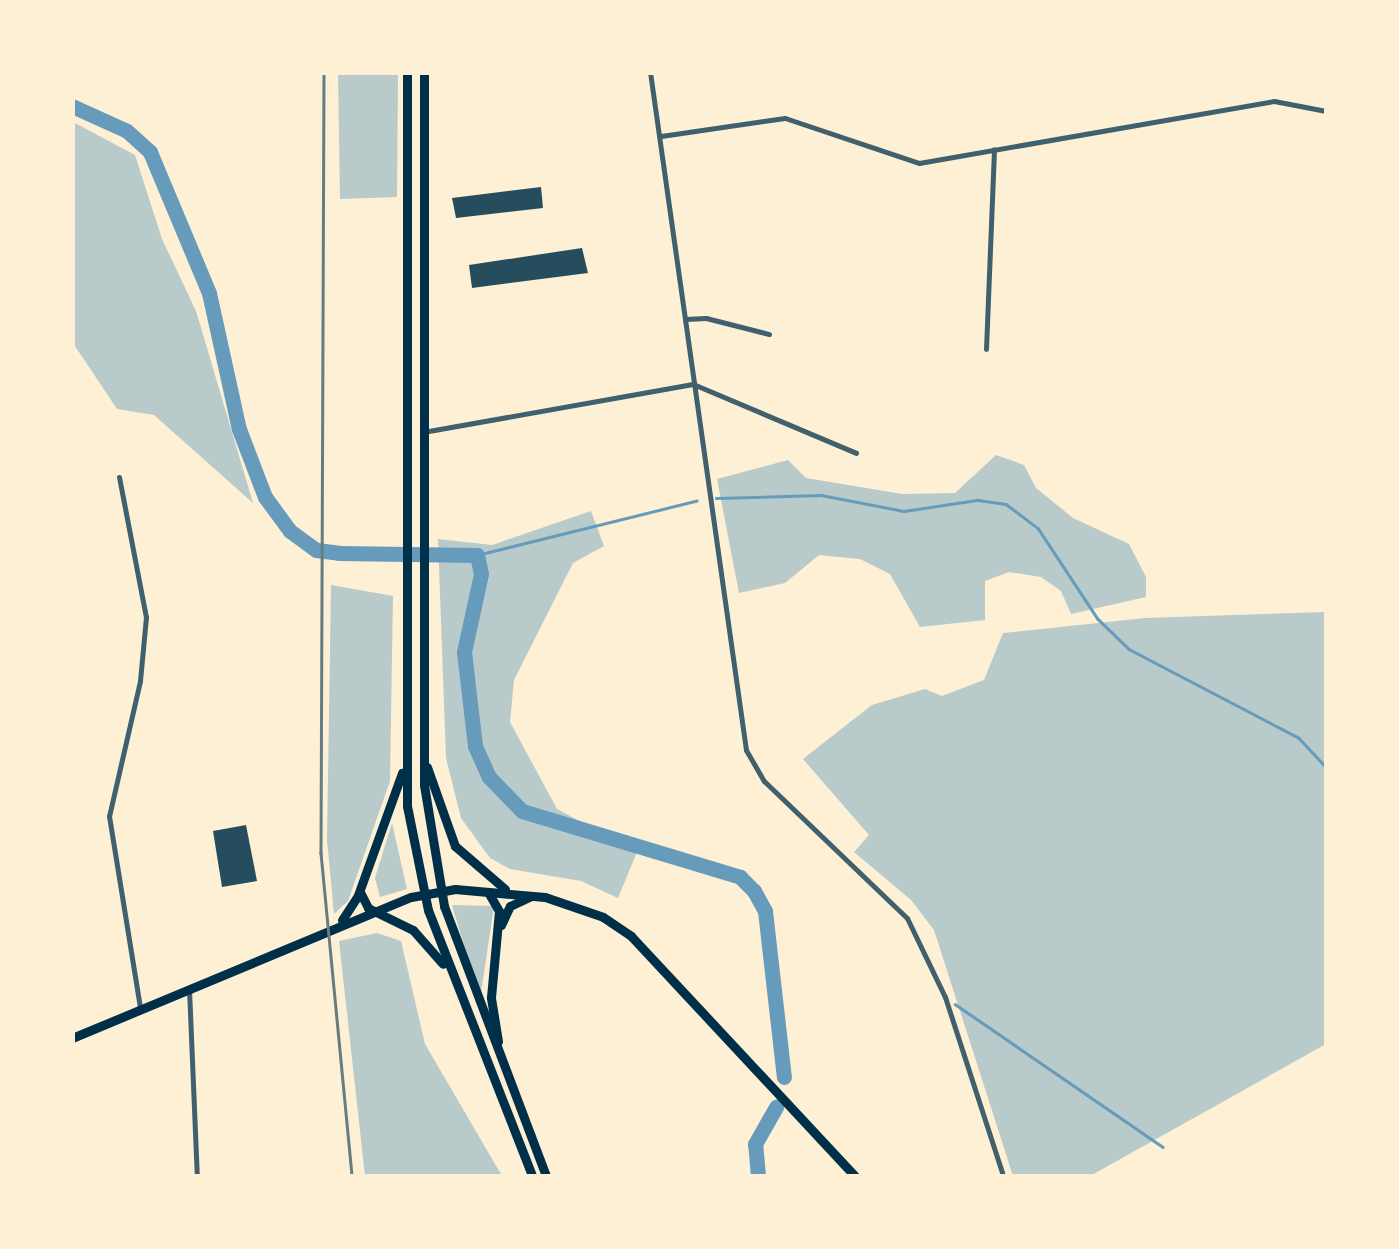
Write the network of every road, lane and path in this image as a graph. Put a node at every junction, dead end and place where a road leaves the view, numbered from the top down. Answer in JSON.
{"nodes":[{"id":1,"x":407,"y":72,"type":"edge"},
{"id":2,"x":424,"y":72,"type":"edge"},
{"id":3,"x":650,"y":72,"type":"edge"},
{"id":4,"x":1326,"y":111,"type":"edge"},
{"id":5,"x":662,"y":136,"type":"junction"},
{"id":6,"x":994,"y":150,"type":"junction"},
{"id":7,"x":685,"y":319,"type":"junction"},
{"id":8,"x":769,"y":334,"type":"dead end"},
{"id":9,"x":986,"y":348,"type":"dead end"},
{"id":10,"x":693,"y":384,"type":"junction"},
{"id":11,"x":420,"y":432,"type":"junction"},
{"id":12,"x":856,"y":452,"type":"dead end"},
{"id":13,"x":118,"y":477,"type":"dead end"},
{"id":14,"x":422,"y":748,"type":"junction"},
{"id":15,"x":405,"y":750,"type":"junction"},
{"id":16,"x":360,"y":887,"type":"junction"},
{"id":17,"x":439,"y":890,"type":"junction"},
{"id":18,"x":482,"y":890,"type":"junction"},
{"id":19,"x":512,"y":892,"type":"junction"},
{"id":20,"x":423,"y":894,"type":"junction"},
{"id":21,"x":533,"y":896,"type":"junction"},
{"id":22,"x":372,"y":911,"type":"junction"},
{"id":23,"x":341,"y":922,"type":"junction"},
{"id":24,"x":498,"y":932,"type":"junction"},
{"id":25,"x":189,"y":986,"type":"junction"},
{"id":26,"x":458,"y":993,"type":"junction"},
{"id":27,"x":140,"y":1008,"type":"junction"},
{"id":28,"x":72,"y":1038,"type":"edge"},
{"id":29,"x":504,"y":1068,"type":"junction"},
{"id":30,"x":198,"y":1176,"type":"edge"},
{"id":31,"x":532,"y":1176,"type":"edge"},
{"id":32,"x":546,"y":1176,"type":"edge"},
{"id":33,"x":855,"y":1176,"type":"edge"},
{"id":34,"x":1003,"y":1176,"type":"edge"}],
"edges":[{"from":1,"to":15,"type":"highway"},
{"from":2,"to":11,"type":"highway"},
{"from":3,"to":5,"type":"street"},
{"from":4,"to":6,"type":"street"},
{"from":5,"to":6,"type":"street"},
{"from":5,"to":7,"type":"street"},
{"from":6,"to":9,"type":"street"},
{"from":7,"to":8,"type":"street"},
{"from":7,"to":10,"type":"street"},
{"from":10,"to":11,"type":"street"},
{"from":10,"to":12,"type":"street"},
{"from":10,"to":34,"type":"street"},
{"from":11,"to":14,"type":"highway"},
{"from":13,"to":27,"type":"street"},
{"from":14,"to":17,"type":"highway"},
{"from":14,"to":19,"type":"highway"},
{"from":15,"to":16,"type":"highway"},
{"from":15,"to":20,"type":"highway"},
{"from":16,"to":22,"type":"highway"},
{"from":16,"to":23,"type":"highway"},
{"from":17,"to":18,"type":"highway"},
{"from":17,"to":20,"type":"highway"},
{"from":17,"to":29,"type":"highway"},
{"from":18,"to":19,"type":"highway"},
{"from":18,"to":24,"type":"highway"},
{"from":19,"to":21,"type":"highway"},
{"from":20,"to":22,"type":"highway"},
{"from":20,"to":26,"type":"highway"},
{"from":21,"to":24,"type":"highway"},
{"from":21,"to":33,"type":"highway"},
{"from":22,"to":23,"type":"highway"},
{"from":22,"to":26,"type":"highway"},
{"from":23,"to":25,"type":"highway"},
{"from":24,"to":29,"type":"highway"},
{"from":25,"to":27,"type":"highway"},
{"from":25,"to":30,"type":"street"},
{"from":26,"to":31,"type":"highway"},
{"from":27,"to":28,"type":"highway"},
{"from":29,"to":32,"type":"highway"}]}
